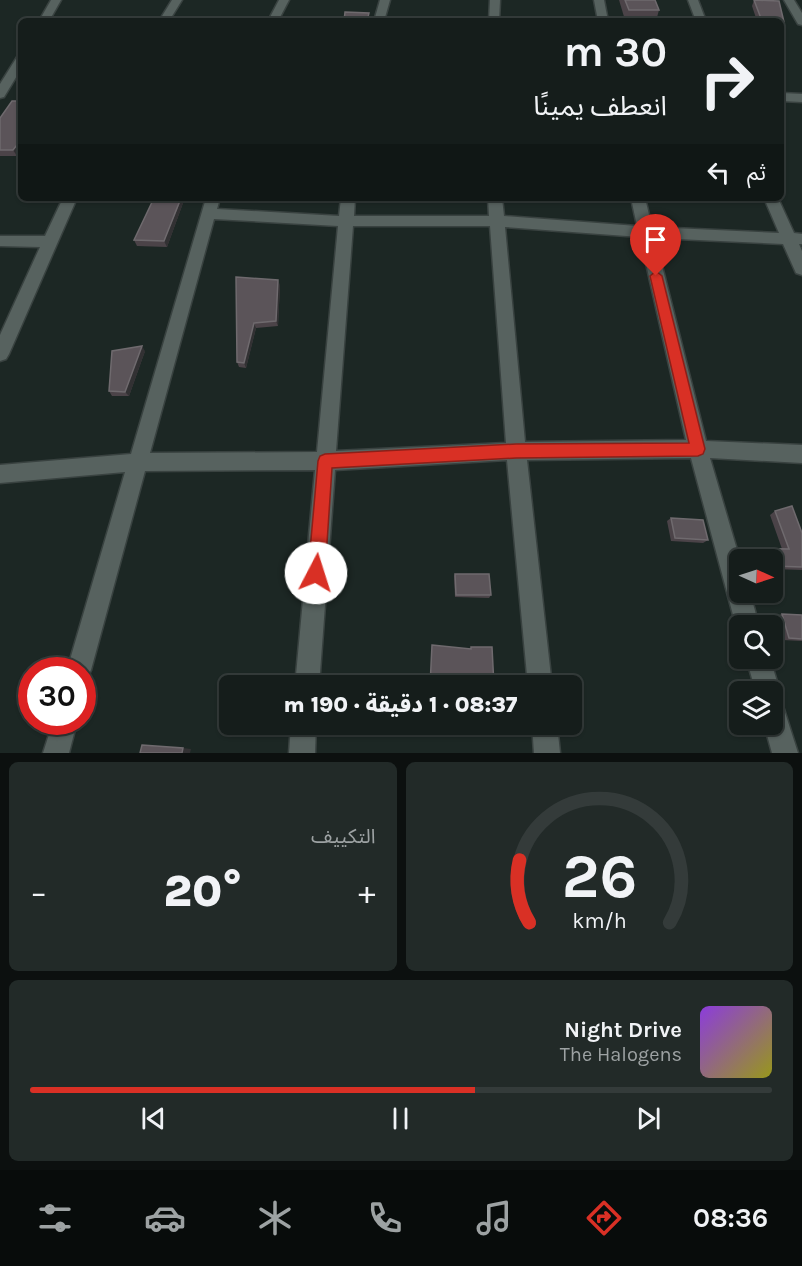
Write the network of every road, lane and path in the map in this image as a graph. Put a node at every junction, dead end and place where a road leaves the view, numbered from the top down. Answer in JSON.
{"nodes":[{"id":1,"x":56,"y":0,"type":"edge"},
{"id":2,"x":177,"y":0,"type":"edge"},
{"id":3,"x":284,"y":0,"type":"edge"},
{"id":4,"x":385,"y":0,"type":"edge"},
{"id":5,"x":495,"y":0,"type":"edge"},
{"id":6,"x":599,"y":0,"type":"edge"},
{"id":7,"x":693,"y":0,"type":"edge"},
{"id":8,"x":789,"y":0,"type":"edge"},
{"id":9,"x":46,"y":18,"type":"edge"},
{"id":10,"x":166,"y":18,"type":"edge"},
{"id":11,"x":275,"y":18,"type":"edge"},
{"id":12,"x":380,"y":18,"type":"edge"},
{"id":13,"x":494,"y":18,"type":"edge"},
{"id":14,"x":602,"y":18,"type":"edge"},
{"id":15,"x":699,"y":18,"type":"edge"},
{"id":16,"x":802,"y":22,"type":"edge"},
{"id":17,"x":18,"y":64,"type":"edge"},
{"id":18,"x":18,"y":92,"type":"edge"},
{"id":19,"x":0,"y":93,"type":"edge"},
{"id":20,"x":784,"y":97,"type":"edge"},
{"id":21,"x":802,"y":98,"type":"edge"},
{"id":22,"x":69,"y":201,"type":"edge"},
{"id":23,"x":348,"y":201,"type":"edge"},
{"id":24,"x":495,"y":201,"type":"edge"},
{"id":25,"x":639,"y":201,"type":"edge"},
{"id":26,"x":773,"y":201,"type":"edge"},
{"id":27,"x":211,"y":206,"type":"edge"},
{"id":28,"x":496,"y":220,"type":"junction"},
{"id":29,"x":345,"y":221,"type":"junction"},
{"id":30,"x":645,"y":232,"type":"junction"},
{"id":31,"x":795,"y":239,"type":"edge"},
{"id":32,"x":0,"y":241,"type":"edge"},
{"id":33,"x":50,"y":242,"type":"junction"},
{"id":34,"x":802,"y":269,"type":"edge"},
{"id":35,"x":0,"y":354,"type":"edge"},
{"id":36,"x":698,"y":449,"type":"junction"},
{"id":37,"x":516,"y":451,"type":"junction"},
{"id":38,"x":802,"y":454,"type":"edge"},
{"id":39,"x":325,"y":461,"type":"junction"},
{"id":40,"x":139,"y":462,"type":"junction"},
{"id":41,"x":0,"y":474,"type":"edge"},
{"id":42,"x":745,"y":615,"type":"edge"},
{"id":43,"x":83,"y":657,"type":"edge"},
{"id":44,"x":308,"y":675,"type":"edge"},
{"id":45,"x":539,"y":675,"type":"edge"},
{"id":46,"x":61,"y":735,"type":"edge"},
{"id":47,"x":303,"y":735,"type":"edge"},
{"id":48,"x":545,"y":735,"type":"edge"},
{"id":49,"x":780,"y":735,"type":"edge"},
{"id":50,"x":56,"y":753,"type":"edge"},
{"id":51,"x":302,"y":753,"type":"edge"},
{"id":52,"x":547,"y":753,"type":"edge"},
{"id":53,"x":785,"y":753,"type":"edge"}],
"edges":[{"from":1,"to":9,"type":"street"},
{"from":2,"to":10,"type":"street"},
{"from":3,"to":11,"type":"street"},
{"from":4,"to":12,"type":"street"},
{"from":5,"to":13,"type":"street"},
{"from":6,"to":14,"type":"street"},
{"from":7,"to":15,"type":"street"},
{"from":8,"to":16,"type":"street"},
{"from":17,"to":19,"type":"street"},
{"from":18,"to":19,"type":"street"},
{"from":20,"to":21,"type":"street"},
{"from":22,"to":33,"type":"street"},
{"from":23,"to":29,"type":"street"},
{"from":24,"to":28,"type":"street"},
{"from":25,"to":30,"type":"street"},
{"from":26,"to":31,"type":"street"},
{"from":27,"to":29,"type":"street"},
{"from":27,"to":40,"type":"street"},
{"from":28,"to":29,"type":"street"},
{"from":28,"to":30,"type":"street"},
{"from":28,"to":37,"type":"street"},
{"from":29,"to":39,"type":"street"},
{"from":30,"to":31,"type":"street"},
{"from":30,"to":36,"type":"street"},
{"from":31,"to":34,"type":"street"},
{"from":32,"to":33,"type":"street"},
{"from":33,"to":35,"type":"street"},
{"from":36,"to":37,"type":"street"},
{"from":36,"to":38,"type":"street"},
{"from":36,"to":42,"type":"street"},
{"from":37,"to":39,"type":"street"},
{"from":37,"to":45,"type":"street"},
{"from":39,"to":40,"type":"street"},
{"from":39,"to":44,"type":"street"},
{"from":40,"to":41,"type":"street"},
{"from":40,"to":43,"type":"street"},
{"from":46,"to":50,"type":"street"},
{"from":47,"to":51,"type":"street"},
{"from":48,"to":52,"type":"street"},
{"from":49,"to":53,"type":"street"}]}
